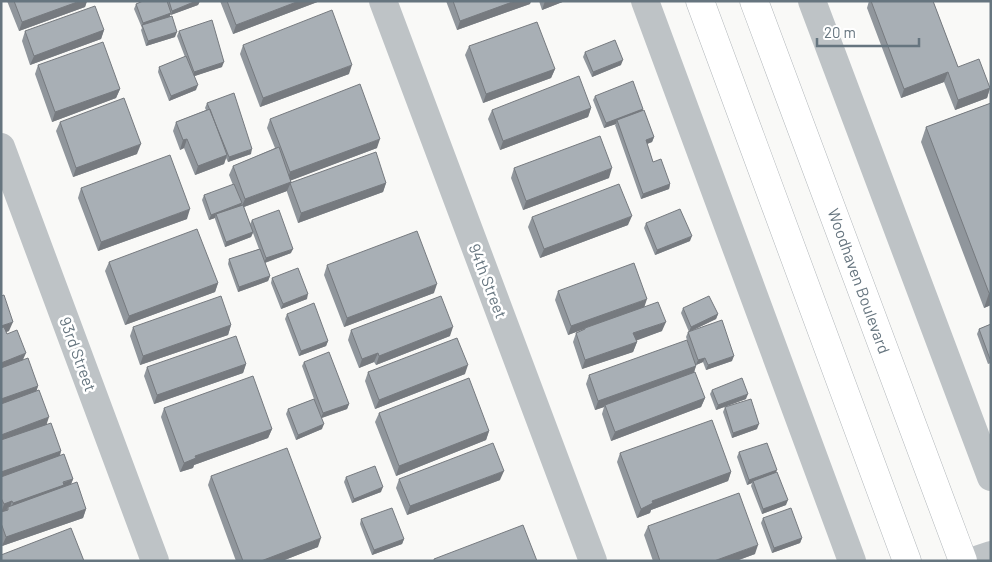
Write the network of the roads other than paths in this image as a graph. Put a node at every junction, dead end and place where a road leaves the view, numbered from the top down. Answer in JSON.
{"nodes":[{"id":1,"x":383,"y":1,"type":"edge"},
{"id":2,"x":645,"y":1,"type":"edge"},
{"id":3,"x":700,"y":1,"type":"edge"},
{"id":4,"x":754,"y":1,"type":"edge"},
{"id":5,"x":812,"y":1,"type":"edge"},
{"id":6,"x":1,"y":147,"type":"edge"},
{"id":7,"x":991,"y":477,"type":"edge"},
{"id":8,"x":991,"y":555,"type":"edge"},
{"id":9,"x":155,"y":561,"type":"edge"},
{"id":10,"x":593,"y":561,"type":"edge"},
{"id":11,"x":852,"y":561,"type":"edge"},
{"id":12,"x":907,"y":561,"type":"edge"},
{"id":13,"x":963,"y":561,"type":"edge"},
{"id":14,"x":973,"y":561,"type":"edge"}],
"edges":[{"from":1,"to":10,"type":"street","name":"94th Street"},
{"from":2,"to":11,"type":"street"},
{"from":3,"to":12,"type":"main road"},
{"from":4,"to":13,"type":"main road","name":"Woodhaven Boulevard"},
{"from":5,"to":7,"type":"street"},
{"from":6,"to":9,"type":"street","name":"93rd Street"},
{"from":8,"to":14,"type":"street"}]}
